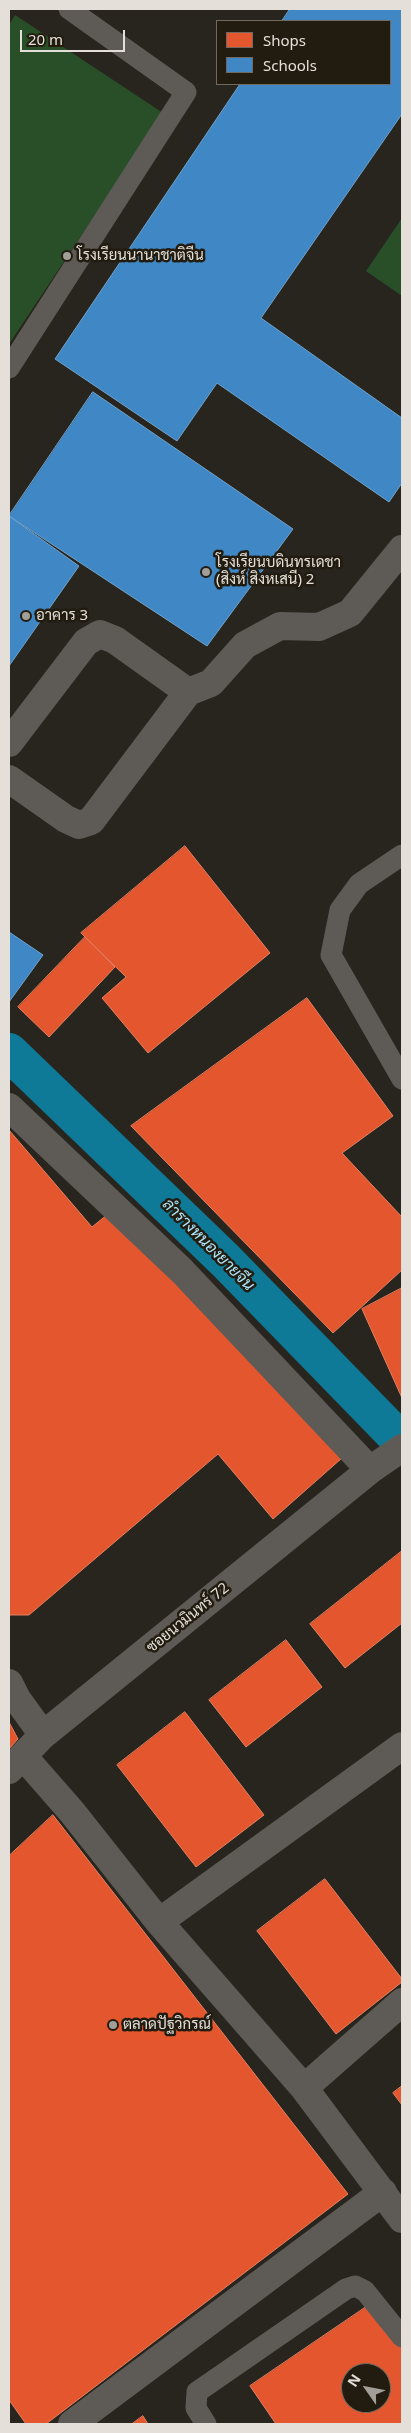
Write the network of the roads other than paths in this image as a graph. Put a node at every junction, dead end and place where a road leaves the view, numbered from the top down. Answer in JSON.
{"nodes":[{"id":1,"x":68,"y":9,"type":"edge"},
{"id":2,"x":9,"y":368,"type":"edge"},
{"id":3,"x":402,"y":549,"type":"edge"},
{"id":4,"x":188,"y":692,"type":"junction"},
{"id":5,"x":9,"y":744,"type":"edge"},
{"id":6,"x":9,"y":779,"type":"edge"},
{"id":7,"x":402,"y":855,"type":"edge"},
{"id":8,"x":402,"y":1079,"type":"edge"},
{"id":9,"x":9,"y":1107,"type":"edge"},
{"id":10,"x":388,"y":1457,"type":"edge"},
{"id":11,"x":9,"y":1683,"type":"edge"},
{"id":12,"x":43,"y":1735,"type":"junction"},
{"id":13,"x":402,"y":1746,"type":"edge"},
{"id":14,"x":16,"y":1763,"type":"edge"},
{"id":15,"x":158,"y":1922,"type":"junction"},
{"id":16,"x":402,"y":2002,"type":"edge"},
{"id":17,"x":304,"y":2088,"type":"junction"},
{"id":18,"x":384,"y":2192,"type":"junction"},
{"id":19,"x":402,"y":2219,"type":"edge"},
{"id":20,"x":402,"y":2336,"type":"edge"},
{"id":21,"x":72,"y":2424,"type":"edge"},
{"id":22,"x":206,"y":2424,"type":"edge"}],
"edges":[{"from":1,"to":2,"type":"lane"},
{"from":3,"to":4,"type":"street"},
{"from":4,"to":5,"type":"street"},
{"from":4,"to":6,"type":"street"},
{"from":7,"to":8,"type":"lane"},
{"from":9,"to":10,"type":"street"},
{"from":10,"to":12,"type":"street","name":"ซอยนวมินทร์ 72"},
{"from":11,"to":12,"type":"street"},
{"from":12,"to":14,"type":"street","name":"ซอยนวมินทร์ 72"},
{"from":13,"to":15,"type":"street"},
{"from":14,"to":15,"type":"street"},
{"from":15,"to":17,"type":"street"},
{"from":16,"to":17,"type":"street"},
{"from":17,"to":18,"type":"street"},
{"from":18,"to":19,"type":"street"},
{"from":18,"to":21,"type":"street"},
{"from":20,"to":22,"type":"lane"}]}
